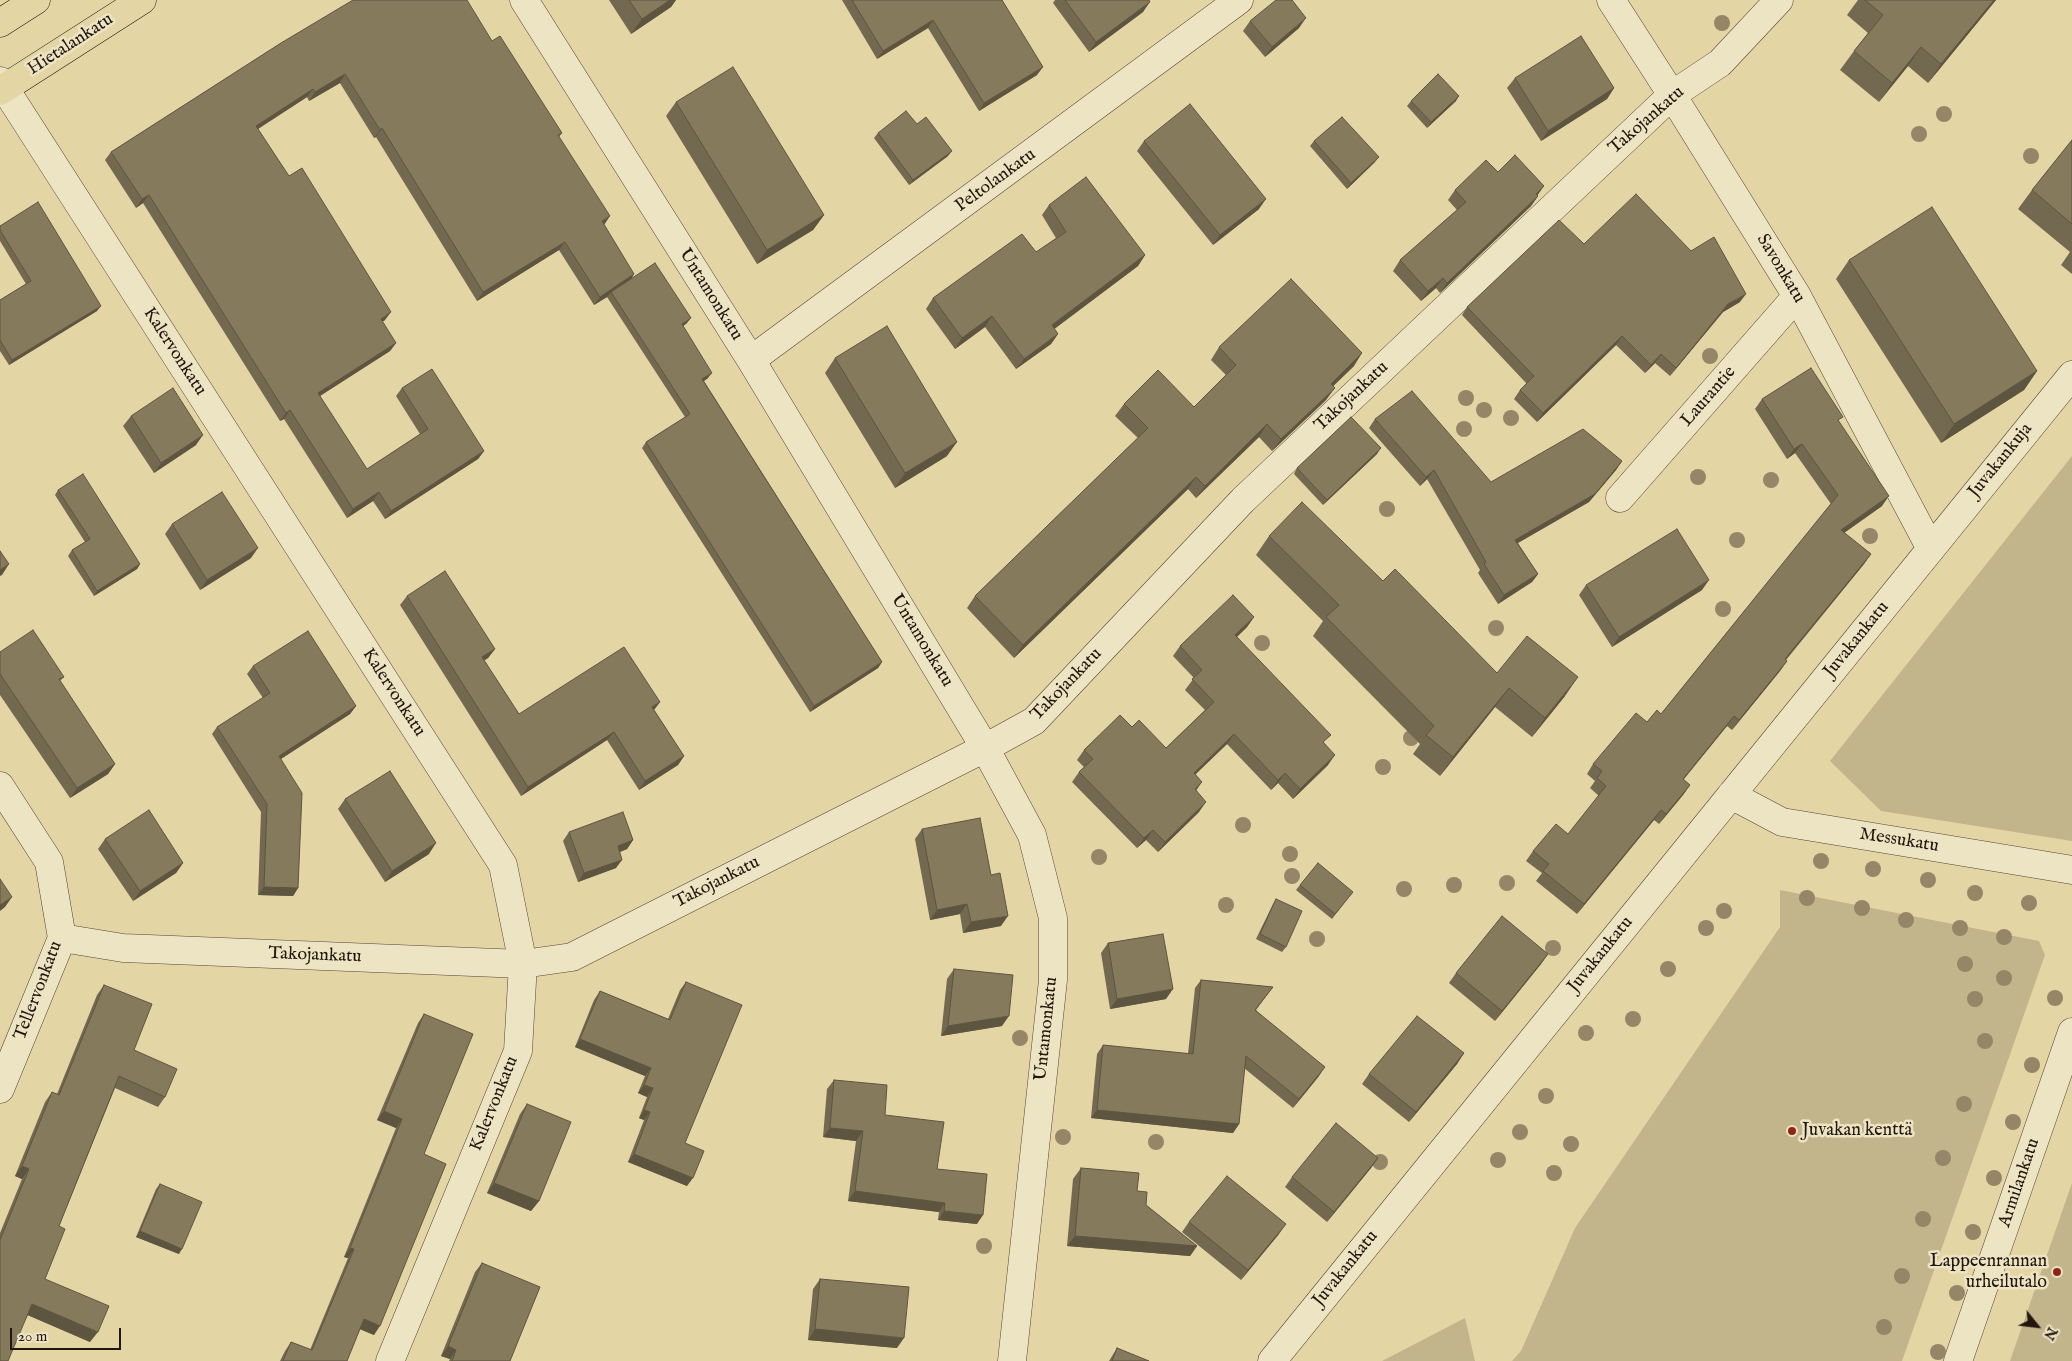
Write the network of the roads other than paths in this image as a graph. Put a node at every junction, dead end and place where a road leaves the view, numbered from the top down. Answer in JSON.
{"nodes":[{"id":1,"x":36,"y":0,"type":"edge"},
{"id":2,"x":142,"y":0,"type":"edge"},
{"id":3,"x":524,"y":0,"type":"edge"},
{"id":4,"x":1239,"y":0,"type":"edge"},
{"id":5,"x":1611,"y":0,"type":"edge"},
{"id":6,"x":1779,"y":0,"type":"edge"},
{"id":7,"x":0,"y":23,"type":"edge"},
{"id":8,"x":2,"y":87,"type":"edge"},
{"id":9,"x":1672,"y":94,"type":"junction"},
{"id":10,"x":1797,"y":296,"type":"junction"},
{"id":11,"x":752,"y":360,"type":"junction"},
{"id":12,"x":2072,"y":375,"type":"edge"},
{"id":13,"x":1620,"y":498,"type":"dead end"},
{"id":14,"x":1931,"y":549,"type":"junction"},
{"id":15,"x":986,"y":748,"type":"junction"},
{"id":16,"x":0,"y":786,"type":"edge"},
{"id":17,"x":1731,"y":795,"type":"junction"},
{"id":18,"x":2072,"y":870,"type":"edge"},
{"id":19,"x":62,"y":938,"type":"junction"},
{"id":20,"x":523,"y":964,"type":"junction"},
{"id":21,"x":2072,"y":1032,"type":"edge"},
{"id":22,"x":0,"y":1089,"type":"edge"},
{"id":23,"x":390,"y":1361,"type":"edge"},
{"id":24,"x":1012,"y":1361,"type":"edge"},
{"id":25,"x":1272,"y":1361,"type":"edge"},
{"id":26,"x":1958,"y":1361,"type":"edge"}],
"edges":[{"from":1,"to":7,"type":"main road"},
{"from":2,"to":8,"type":"main road","name":"Hietalankatu"},
{"from":3,"to":11,"type":"street","name":"Untamonkatu"},
{"from":4,"to":11,"type":"street","name":"Peltolankatu"},
{"from":5,"to":9,"type":"street","name":"Savonkatu"},
{"from":6,"to":9,"type":"street","name":"Takojankatu"},
{"from":8,"to":20,"type":"street","name":"Kalervonkatu"},
{"from":9,"to":10,"type":"street","name":"Savonkatu"},
{"from":9,"to":15,"type":"street","name":"Takojankatu"},
{"from":10,"to":13,"type":"street","name":"Laurantie"},
{"from":10,"to":14,"type":"street","name":"Savonkatu"},
{"from":11,"to":15,"type":"street","name":"Untamonkatu"},
{"from":12,"to":14,"type":"street","name":"Juvakankuja"},
{"from":14,"to":17,"type":"street","name":"Juvakankatu"},
{"from":15,"to":20,"type":"street","name":"Takojankatu"},
{"from":15,"to":24,"type":"street","name":"Untamonkatu"},
{"from":16,"to":19,"type":"street","name":"Tellervonkatu"},
{"from":17,"to":18,"type":"street","name":"Messukatu"},
{"from":17,"to":25,"type":"street","name":"Juvakankatu"},
{"from":19,"to":20,"type":"street","name":"Takojankatu"},
{"from":19,"to":22,"type":"street","name":"Tellervonkatu"},
{"from":20,"to":23,"type":"street","name":"Kalervonkatu"},
{"from":21,"to":26,"type":"street","name":"Armilankatu"}]}
